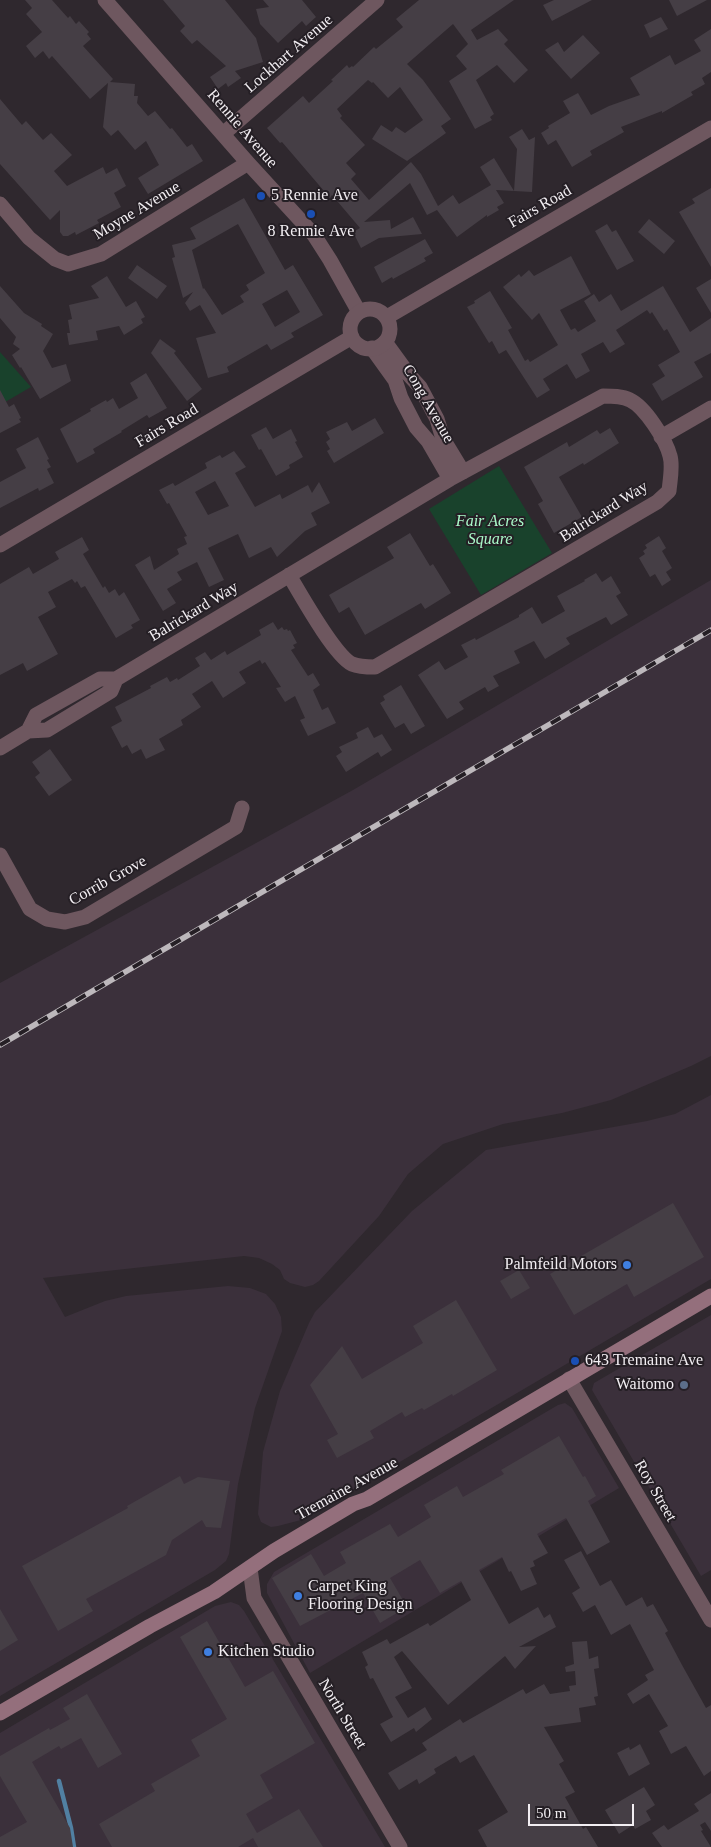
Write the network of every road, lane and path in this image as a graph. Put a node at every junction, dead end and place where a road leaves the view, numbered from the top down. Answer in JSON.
{"nodes":[{"id":1,"x":105,"y":0,"type":"edge"},
{"id":2,"x":377,"y":0,"type":"edge"},
{"id":3,"x":711,"y":128,"type":"edge"},
{"id":4,"x":224,"y":134,"type":"junction"},
{"id":5,"x":248,"y":164,"type":"junction"},
{"id":6,"x":0,"y":204,"type":"edge"},
{"id":7,"x":359,"y":312,"type":"junction"},
{"id":8,"x":386,"y":317,"type":"junction"},
{"id":9,"x":352,"y":337,"type":"junction"},
{"id":10,"x":379,"y":345,"type":"junction"},
{"id":11,"x":711,"y":408,"type":"edge"},
{"id":12,"x":661,"y":437,"type":"junction"},
{"id":13,"x":457,"y":476,"type":"junction"},
{"id":14,"x":0,"y":545,"type":"edge"},
{"id":15,"x":289,"y":575,"type":"junction"},
{"id":16,"x":0,"y":748,"type":"edge"},
{"id":17,"x":242,"y":808,"type":"dead end"},
{"id":18,"x":0,"y":854,"type":"edge"},
{"id":19,"x":711,"y":1296,"type":"edge"},
{"id":20,"x":569,"y":1379,"type":"junction"},
{"id":21,"x":250,"y":1568,"type":"junction"},
{"id":22,"x":711,"y":1620,"type":"edge"},
{"id":23,"x":0,"y":1713,"type":"edge"},
{"id":24,"x":400,"y":1847,"type":"edge"}],
"edges":[{"from":1,"to":4,"type":"street","name":"Rennie Avenue"},
{"from":2,"to":4,"type":"street","name":"Lockhart Avenue"},
{"from":3,"to":8,"type":"street","name":"Fairs Road"},
{"from":4,"to":5,"type":"street","name":"Rennie Avenue"},
{"from":5,"to":6,"type":"street","name":"Moyne Avenue"},
{"from":5,"to":7,"type":"street","name":"Rennie Avenue"},
{"from":7,"to":8,"type":"street"},
{"from":7,"to":9,"type":"street"},
{"from":8,"to":10,"type":"street"},
{"from":9,"to":10,"type":"street"},
{"from":9,"to":14,"type":"street","name":"Fairs Road"},
{"from":10,"to":13,"type":"street","name":"Cong Avenue"},
{"from":10,"to":13,"type":"street","name":"Cong Avenue"},
{"from":11,"to":12,"type":"street"},
{"from":12,"to":13,"type":"street","name":"Balrickard Way"},
{"from":12,"to":15,"type":"street","name":"Balrickard Way"},
{"from":13,"to":15,"type":"street","name":"Balrickard Way"},
{"from":15,"to":16,"type":"street","name":"Balrickard Way"},
{"from":17,"to":18,"type":"street","name":"Corrib Grove"},
{"from":19,"to":20,"type":"main road","name":"Tremaine Avenue"},
{"from":20,"to":21,"type":"main road","name":"Tremaine Avenue"},
{"from":20,"to":22,"type":"street","name":"Roy Street"},
{"from":21,"to":23,"type":"main road","name":"Tremaine Avenue"},
{"from":21,"to":24,"type":"street","name":"North Street"}]}
